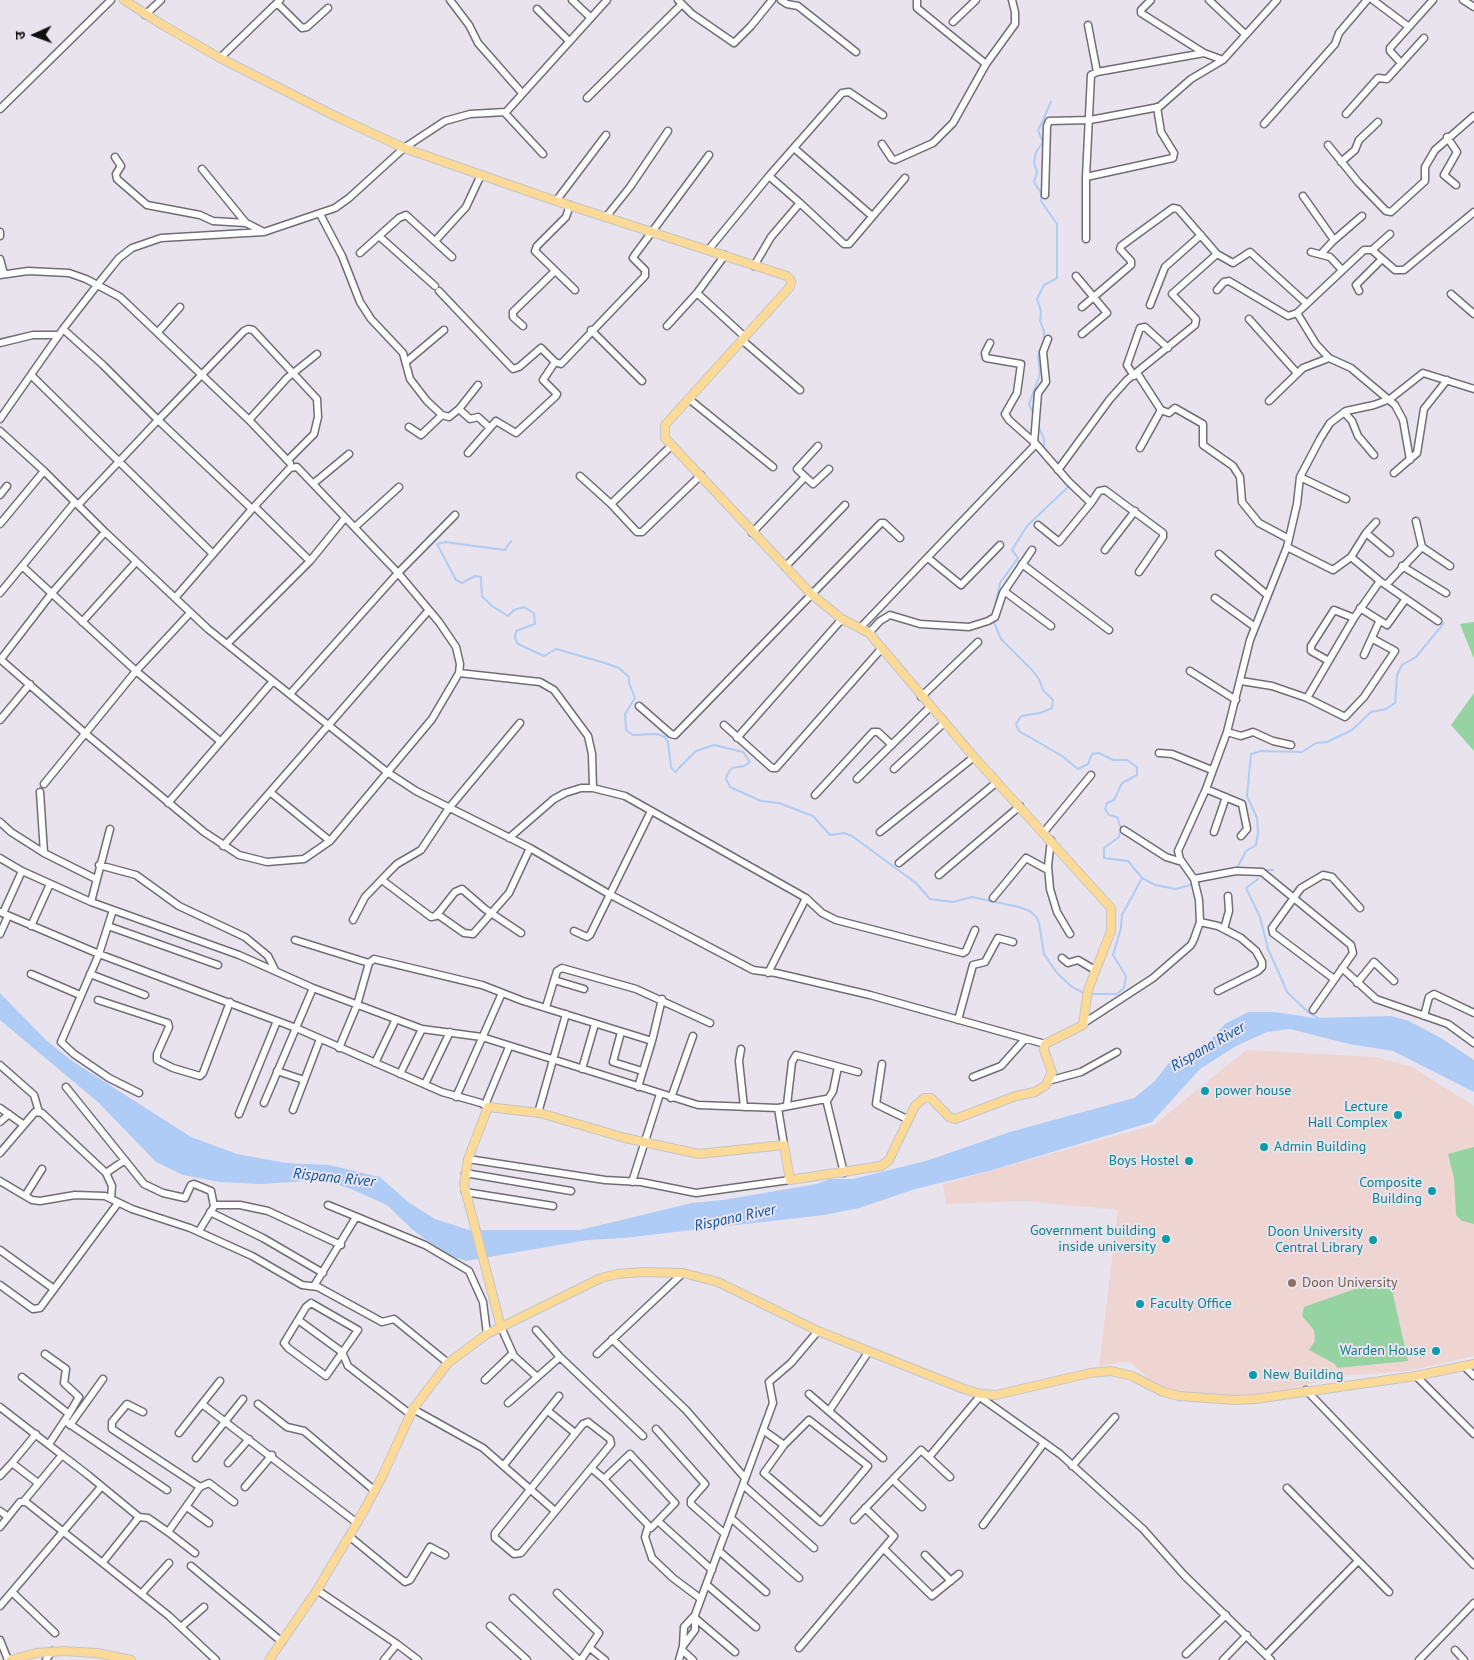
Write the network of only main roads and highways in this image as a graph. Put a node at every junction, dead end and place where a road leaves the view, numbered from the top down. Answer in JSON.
{"nodes":[{"id":1,"x":124,"y":0,"type":"edge"},
{"id":2,"x":501,"y":1327,"type":"junction"},
{"id":3,"x":1474,"y":1364,"type":"edge"},
{"id":4,"x":10,"y":1660,"type":"edge"},
{"id":5,"x":131,"y":1660,"type":"edge"},
{"id":6,"x":269,"y":1660,"type":"edge"}],
"edges":[{"from":1,"to":2,"type":"main road"},
{"from":2,"to":3,"type":"main road"},
{"from":2,"to":6,"type":"main road"},
{"from":4,"to":5,"type":"main road"}]}
